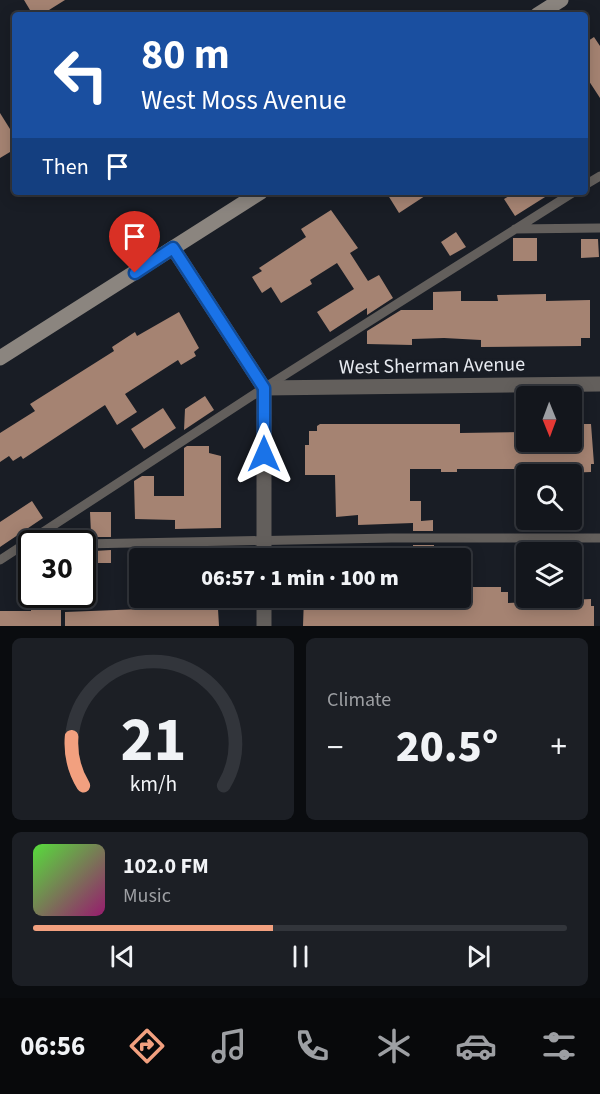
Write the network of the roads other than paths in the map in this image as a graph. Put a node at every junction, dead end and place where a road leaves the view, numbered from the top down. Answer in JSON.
{"nodes":[{"id":1,"x":561,"y":0,"type":"edge"},
{"id":2,"x":542,"y":12,"type":"edge"},
{"id":3,"x":256,"y":195,"type":"edge"},
{"id":4,"x":569,"y":195,"type":"edge"},
{"id":5,"x":600,"y":228,"type":"edge"},
{"id":6,"x":515,"y":229,"type":"junction"},
{"id":7,"x":173,"y":248,"type":"junction"},
{"id":8,"x":0,"y":358,"type":"edge"},
{"id":9,"x":600,"y":384,"type":"edge"},
{"id":10,"x":264,"y":388,"type":"junction"},
{"id":11,"x":51,"y":530,"type":"edge"},
{"id":12,"x":600,"y":538,"type":"edge"},
{"id":13,"x":264,"y":542,"type":"junction"},
{"id":14,"x":96,"y":544,"type":"edge"},
{"id":15,"x":264,"y":548,"type":"edge"},
{"id":16,"x":18,"y":550,"type":"edge"},
{"id":17,"x":0,"y":560,"type":"edge"},
{"id":18,"x":264,"y":608,"type":"edge"},
{"id":19,"x":264,"y":626,"type":"edge"}],
"edges":[{"from":1,"to":2,"type":"street"},
{"from":3,"to":7,"type":"street"},
{"from":4,"to":6,"type":"lane"},
{"from":5,"to":6,"type":"lane"},
{"from":6,"to":10,"type":"lane"},
{"from":7,"to":8,"type":"street"},
{"from":7,"to":10,"type":"street"},
{"from":9,"to":10,"type":"street","name":"West Sherman Avenue"},
{"from":10,"to":11,"type":"lane"},
{"from":10,"to":13,"type":"street"},
{"from":12,"to":13,"type":"lane"},
{"from":13,"to":14,"type":"lane"},
{"from":13,"to":15,"type":"street"},
{"from":16,"to":17,"type":"lane"},
{"from":18,"to":19,"type":"street"}]}
